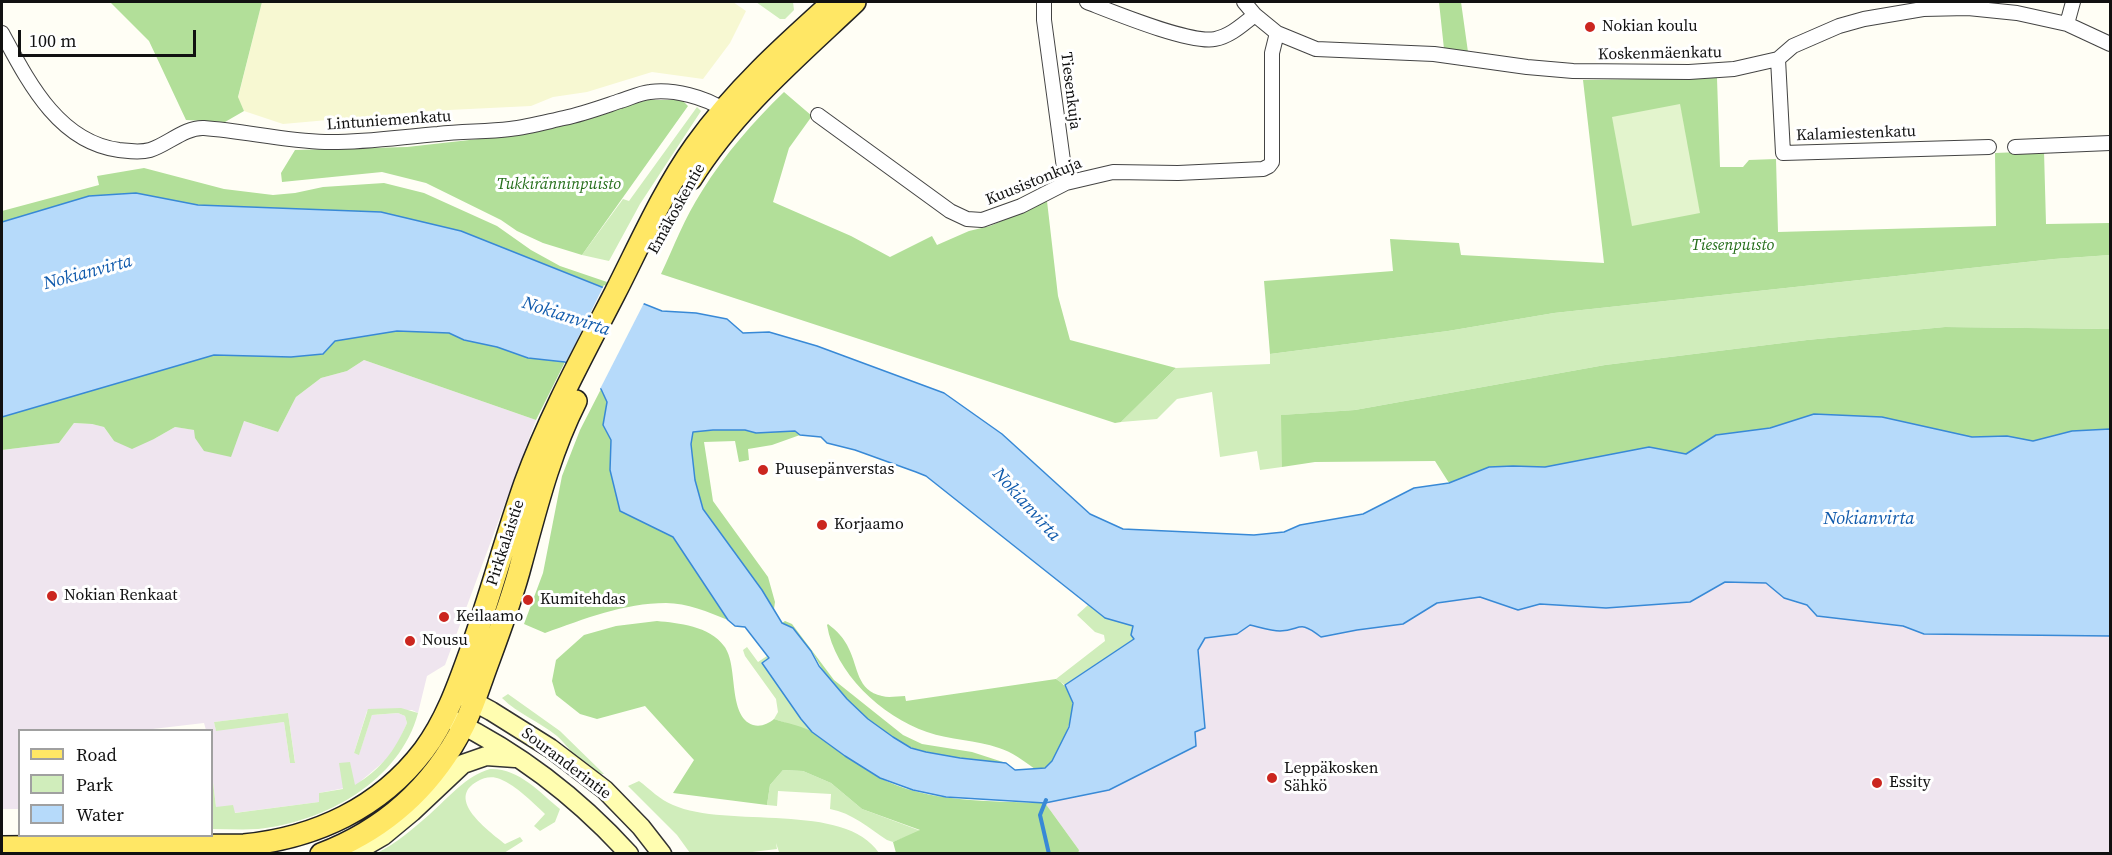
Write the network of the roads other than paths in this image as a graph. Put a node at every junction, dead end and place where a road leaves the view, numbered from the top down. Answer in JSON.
{"nodes":[{"id":1,"x":833,"y":2,"type":"edge"},
{"id":2,"x":855,"y":2,"type":"edge"},
{"id":3,"x":1044,"y":2,"type":"edge"},
{"id":4,"x":1087,"y":2,"type":"edge"},
{"id":5,"x":1244,"y":2,"type":"edge"},
{"id":6,"x":2073,"y":2,"type":"edge"},
{"id":7,"x":1924,"y":5,"type":"edge"},
{"id":8,"x":1255,"y":15,"type":"junction"},
{"id":9,"x":2067,"y":24,"type":"junction"},
{"id":10,"x":2,"y":33,"type":"edge"},
{"id":11,"x":1277,"y":33,"type":"junction"},
{"id":12,"x":2110,"y":44,"type":"edge"},
{"id":13,"x":1778,"y":59,"type":"junction"},
{"id":14,"x":724,"y":110,"type":"junction"},
{"id":15,"x":818,"y":115,"type":"dead end"},
{"id":16,"x":2110,"y":143,"type":"edge"},
{"id":17,"x":1989,"y":147,"type":"dead end"},
{"id":18,"x":2015,"y":147,"type":"dead end"},
{"id":19,"x":1066,"y":183,"type":"junction"},
{"id":20,"x":638,"y":264,"type":"junction"},
{"id":21,"x":559,"y":418,"type":"joint"},
{"id":22,"x":465,"y":697,"type":"junction"},
{"id":23,"x":454,"y":721,"type":"junction"},
{"id":24,"x":520,"y":758,"type":"junction"},
{"id":25,"x":2,"y":848,"type":"edge"},
{"id":26,"x":330,"y":850,"type":"edge"},
{"id":27,"x":629,"y":854,"type":"edge"},
{"id":28,"x":662,"y":854,"type":"edge"}],
"edges":[{"from":1,"to":14,"type":"main road","name":"Emäkoskentie"},
{"from":2,"to":20,"type":"main road","name":"Emäkoskentie"},
{"from":3,"to":19,"type":"street","name":"Tiesenkuja"},
{"from":4,"to":8,"type":"street"},
{"from":5,"to":8,"type":"street","name":"Koskenmäenkatu"},
{"from":6,"to":9,"type":"street"},
{"from":7,"to":9,"type":"street","name":"Koskenmäenkatu"},
{"from":7,"to":13,"type":"street","name":"Koskenmäenkatu"},
{"from":8,"to":11,"type":"street","name":"Koskenmäenkatu"},
{"from":9,"to":12,"type":"street","name":"Koskenmäenkatu"},
{"from":10,"to":14,"type":"street","name":"Lintuniemenkatu"},
{"from":11,"to":13,"type":"street","name":"Koskenmäenkatu"},
{"from":11,"to":19,"type":"street","name":"Kuusistonkuja"},
{"from":13,"to":17,"type":"street","name":"Kalamiestenkatu"},
{"from":14,"to":20,"type":"main road","name":"Emäkoskentie"},
{"from":15,"to":19,"type":"street","name":"Kuusistonkuja"},
{"from":16,"to":18,"type":"street"},
{"from":20,"to":21,"type":"main road","name":"Emäkoskentie"},
{"from":21,"to":22,"type":"main road","name":"Pirkkalaistie"},
{"from":22,"to":23,"type":"main road","name":"Pirkkalaistie"},
{"from":22,"to":28,"type":"street","name":"Souranderintie"},
{"from":23,"to":24,"type":"street","name":"Souranderintie"},
{"from":23,"to":25,"type":"main road","name":"Pirkkalaistie"},
{"from":23,"to":26,"type":"main road","name":"Pirkkalaistie"},
{"from":24,"to":26,"type":"street"},
{"from":24,"to":27,"type":"street","name":"Souranderintie"}]}
